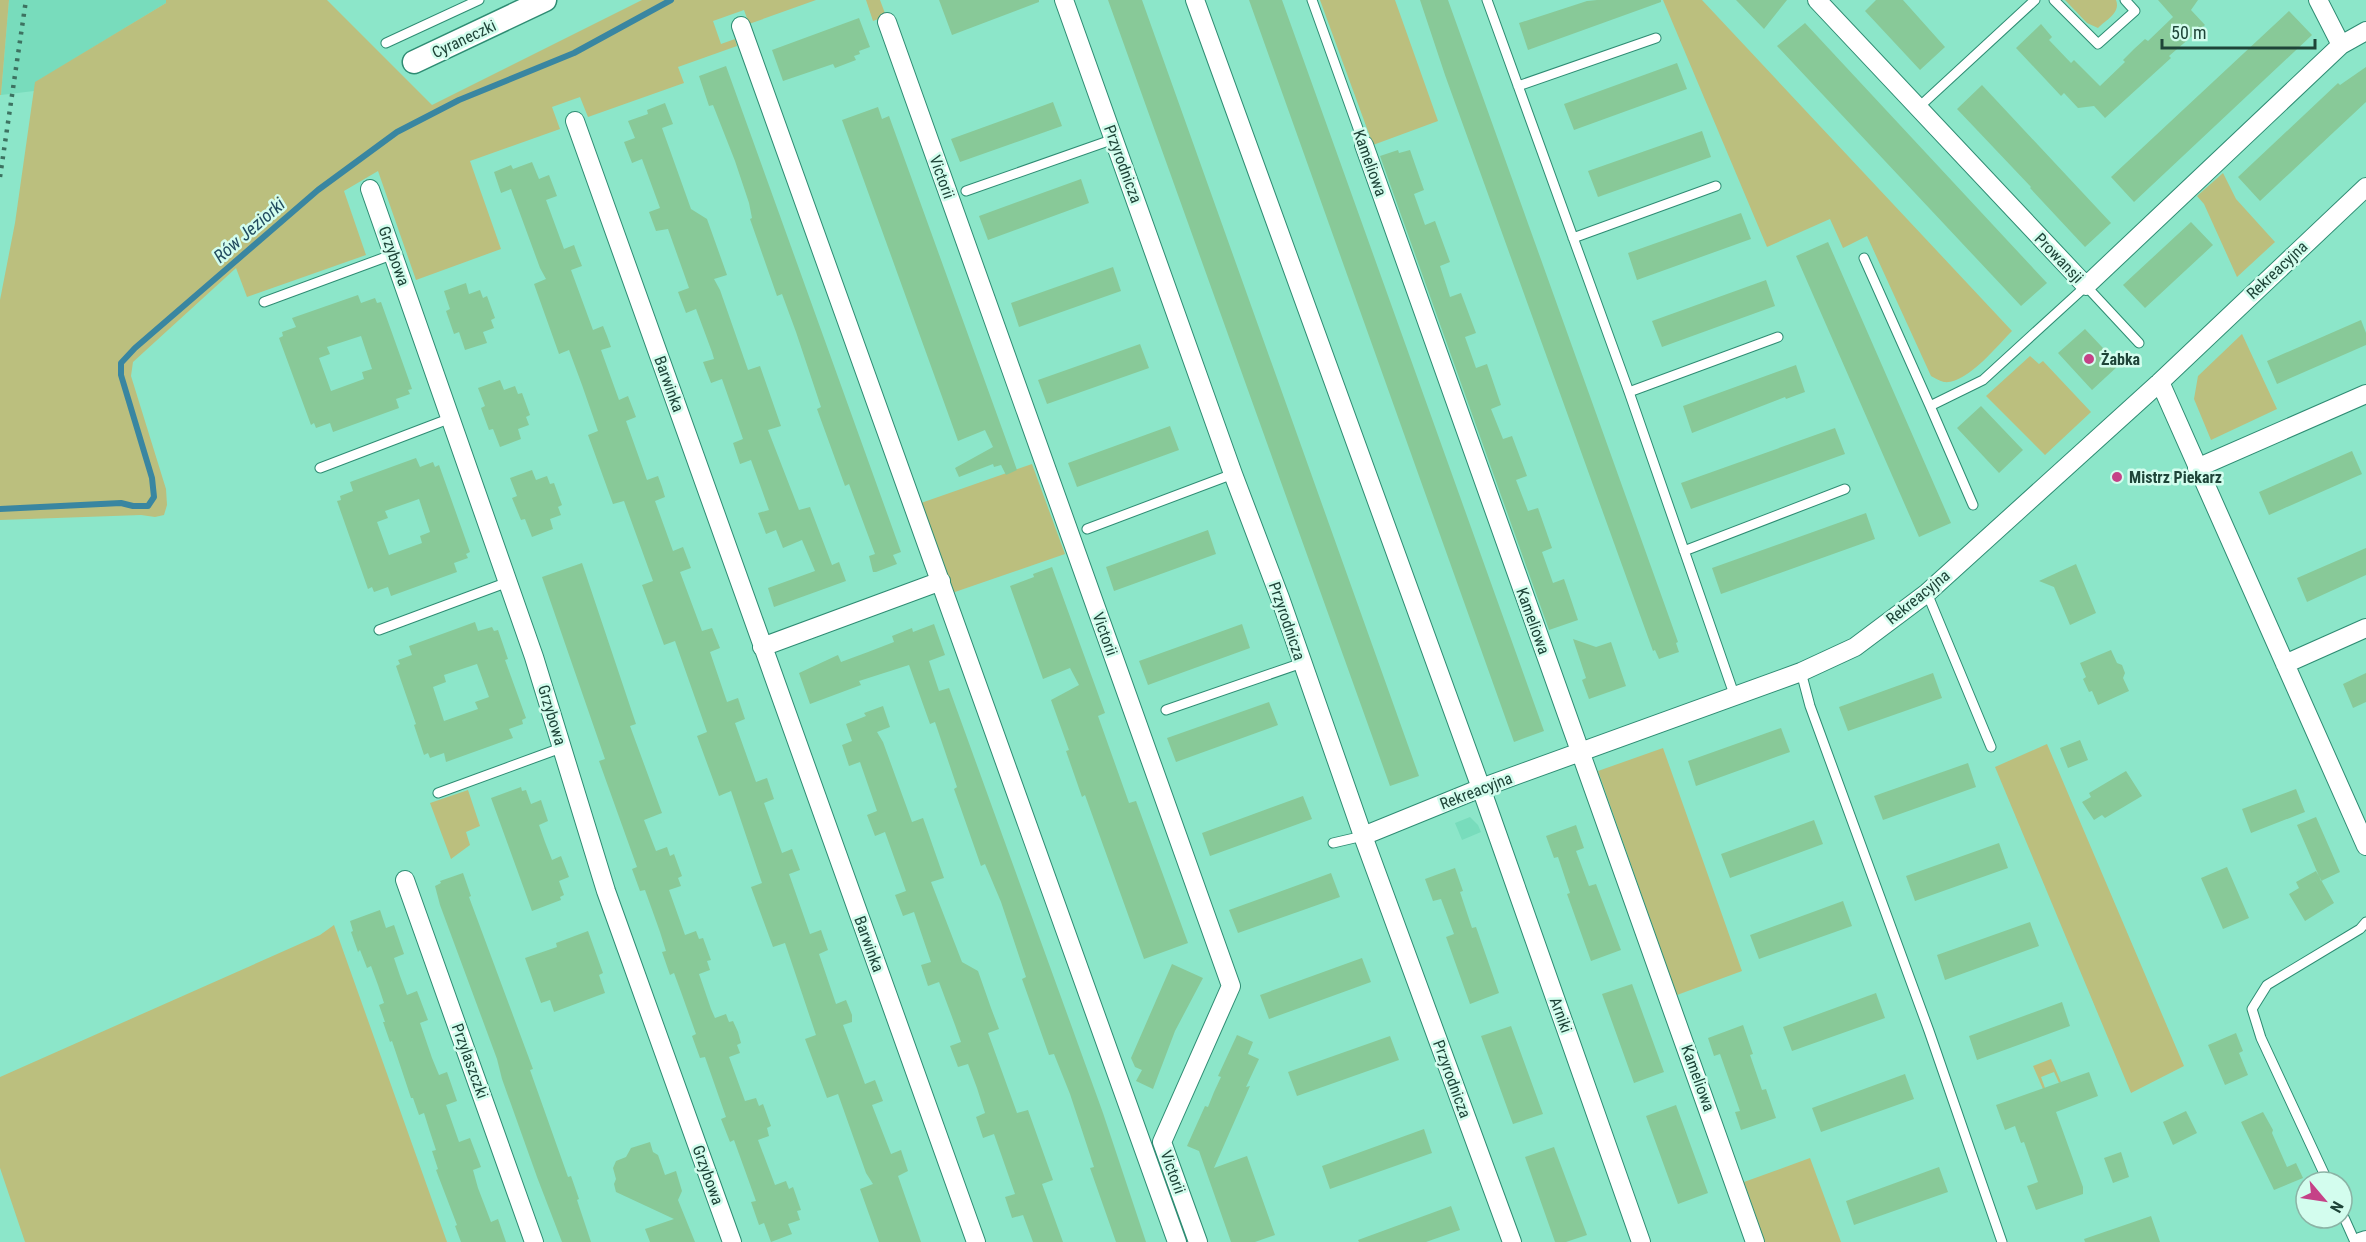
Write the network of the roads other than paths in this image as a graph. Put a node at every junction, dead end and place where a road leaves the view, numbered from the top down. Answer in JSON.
{"nodes":[{"id":1,"x":479,"y":0,"type":"edge"},
{"id":2,"x":545,"y":0,"type":"edge"},
{"id":3,"x":1064,"y":0,"type":"edge"},
{"id":4,"x":1195,"y":0,"type":"edge"},
{"id":5,"x":1312,"y":0,"type":"edge"},
{"id":6,"x":1487,"y":0,"type":"edge"},
{"id":7,"x":1817,"y":0,"type":"edge"},
{"id":8,"x":2035,"y":0,"type":"edge"},
{"id":9,"x":2054,"y":0,"type":"edge"},
{"id":10,"x":2125,"y":0,"type":"edge"},
{"id":11,"x":2318,"y":0,"type":"edge"},
{"id":12,"x":887,"y":22,"type":"dead end"},
{"id":13,"x":741,"y":26,"type":"dead end"},
{"id":14,"x":2366,"y":31,"type":"edge"},
{"id":15,"x":1656,"y":38,"type":"dead end"},
{"id":16,"x":386,"y":43,"type":"dead end"},
{"id":17,"x":2341,"y":45,"type":"junction"},
{"id":18,"x":414,"y":62,"type":"dead end"},
{"id":19,"x":1518,"y":86,"type":"junction"},
{"id":20,"x":1919,"y":107,"type":"junction"},
{"id":21,"x":575,"y":121,"type":"dead end"},
{"id":22,"x":1114,"y":139,"type":"junction"},
{"id":23,"x":1364,"y":145,"type":"joint"},
{"id":24,"x":1716,"y":186,"type":"dead end"},
{"id":25,"x":2366,"y":187,"type":"edge"},
{"id":26,"x":370,"y":189,"type":"dead end"},
{"id":27,"x":966,"y":191,"type":"dead end"},
{"id":28,"x":1573,"y":238,"type":"junction"},
{"id":29,"x":394,"y":254,"type":"junction"},
{"id":30,"x":1864,"y":258,"type":"dead end"},
{"id":31,"x":2086,"y":286,"type":"junction"},
{"id":32,"x":264,"y":302,"type":"dead end"},
{"id":33,"x":1778,"y":338,"type":"dead end"},
{"id":34,"x":2139,"y":343,"type":"dead end"},
{"id":35,"x":2160,"y":382,"type":"junction"},
{"id":36,"x":1629,"y":392,"type":"junction"},
{"id":37,"x":2366,"y":394,"type":"edge"},
{"id":38,"x":1930,"y":406,"type":"junction"},
{"id":39,"x":451,"y":418,"type":"junction"},
{"id":40,"x":320,"y":468,"type":"dead end"},
{"id":41,"x":2197,"y":468,"type":"junction"},
{"id":42,"x":1233,"y":474,"type":"junction"},
{"id":43,"x":1845,"y":489,"type":"dead end"},
{"id":44,"x":1973,"y":505,"type":"dead end"},
{"id":45,"x":1087,"y":530,"type":"dead end"},
{"id":46,"x":1684,"y":551,"type":"junction"},
{"id":47,"x":941,"y":581,"type":"junction"},
{"id":48,"x":508,"y":582,"type":"junction"},
{"id":49,"x":1927,"y":593,"type":"junction"},
{"id":50,"x":2366,"y":628,"type":"edge"},
{"id":51,"x":379,"y":630,"type":"dead end"},
{"id":52,"x":762,"y":647,"type":"junction"},
{"id":53,"x":1302,"y":663,"type":"junction"},
{"id":54,"x":2285,"y":664,"type":"junction"},
{"id":55,"x":1801,"y":672,"type":"junction"},
{"id":56,"x":1735,"y":697,"type":"junction"},
{"id":57,"x":1166,"y":710,"type":"dead end"},
{"id":58,"x":1991,"y":747,"type":"dead end"},
{"id":59,"x":561,"y":748,"type":"junction"},
{"id":60,"x":1581,"y":753,"type":"junction"},
{"id":61,"x":1481,"y":788,"type":"junction"},
{"id":62,"x":438,"y":793,"type":"dead end"},
{"id":63,"x":1363,"y":836,"type":"junction"},
{"id":64,"x":1333,"y":843,"type":"dead end"},
{"id":65,"x":2366,"y":846,"type":"edge"},
{"id":66,"x":405,"y":880,"type":"dead end"},
{"id":67,"x":2366,"y":922,"type":"edge"},
{"id":68,"x":2322,"y":1170,"type":"edge"},
{"id":69,"x":2366,"y":1240,"type":"edge"},
{"id":70,"x":534,"y":1242,"type":"edge"},
{"id":71,"x":732,"y":1242,"type":"edge"},
{"id":72,"x":976,"y":1242,"type":"edge"},
{"id":73,"x":1177,"y":1242,"type":"edge"},
{"id":74,"x":1198,"y":1242,"type":"edge"},
{"id":75,"x":1512,"y":1242,"type":"edge"},
{"id":76,"x":1641,"y":1242,"type":"edge"},
{"id":77,"x":1755,"y":1242,"type":"edge"},
{"id":78,"x":2002,"y":1242,"type":"edge"},
{"id":79,"x":2360,"y":1242,"type":"edge"}],
"edges":[{"from":1,"to":16,"type":"lane"},
{"from":2,"to":18,"type":"street","name":"Cyraneczki"},
{"from":3,"to":22,"type":"street","name":"Przyrodnicza"},
{"from":4,"to":61,"type":"street","name":"Arniki"},
{"from":5,"to":23,"type":"lane","name":"Kameliowa"},
{"from":6,"to":19,"type":"lane"},
{"from":7,"to":20,"type":"street","name":"Prowansji"},
{"from":8,"to":20,"type":"lane"},
{"from":9,"to":10,"type":"lane"},
{"from":11,"to":17,"type":"street"},
{"from":12,"to":74,"type":"street","name":"Victorii"},
{"from":13,"to":47,"type":"street","name":"Victorii"},
{"from":14,"to":17,"type":"street","name":"Prowansji"},
{"from":15,"to":19,"type":"lane"},
{"from":17,"to":31,"type":"street","name":"Prowansji"},
{"from":19,"to":28,"type":"lane"},
{"from":20,"to":31,"type":"street","name":"Prowansji"},
{"from":21,"to":52,"type":"street","name":"Barwinka"},
{"from":22,"to":27,"type":"lane"},
{"from":22,"to":42,"type":"street","name":"Przyrodnicza"},
{"from":23,"to":60,"type":"street","name":"Kameliowa"},
{"from":24,"to":28,"type":"lane"},
{"from":25,"to":35,"type":"street","name":"Rekreacyjna"},
{"from":26,"to":29,"type":"street","name":"Grzybowa"},
{"from":28,"to":36,"type":"lane"},
{"from":29,"to":32,"type":"lane"},
{"from":29,"to":39,"type":"street","name":"Grzybowa"},
{"from":30,"to":38,"type":"lane"},
{"from":31,"to":34,"type":"lane"},
{"from":31,"to":38,"type":"lane"},
{"from":33,"to":36,"type":"lane"},
{"from":35,"to":41,"type":"street"},
{"from":35,"to":49,"type":"street","name":"Rekreacyjna"},
{"from":36,"to":46,"type":"lane"},
{"from":37,"to":41,"type":"street"},
{"from":38,"to":44,"type":"lane"},
{"from":39,"to":40,"type":"lane"},
{"from":39,"to":48,"type":"street","name":"Grzybowa"},
{"from":41,"to":54,"type":"street"},
{"from":42,"to":45,"type":"lane"},
{"from":42,"to":53,"type":"street","name":"Przyrodnicza"},
{"from":43,"to":46,"type":"lane"},
{"from":46,"to":56,"type":"lane"},
{"from":47,"to":52,"type":"street"},
{"from":47,"to":73,"type":"street","name":"Victorii"},
{"from":48,"to":51,"type":"lane"},
{"from":48,"to":59,"type":"street","name":"Grzybowa"},
{"from":49,"to":55,"type":"street","name":"Rekreacyjna"},
{"from":49,"to":58,"type":"lane"},
{"from":50,"to":54,"type":"street"},
{"from":52,"to":72,"type":"street","name":"Barwinka"},
{"from":53,"to":57,"type":"lane"},
{"from":53,"to":63,"type":"street","name":"Przyrodnicza"},
{"from":54,"to":65,"type":"street"},
{"from":55,"to":56,"type":"street","name":"Rekreacyjna"},
{"from":55,"to":78,"type":"lane"},
{"from":56,"to":60,"type":"street","name":"Rekreacyjna"},
{"from":59,"to":62,"type":"lane"},
{"from":59,"to":71,"type":"street","name":"Grzybowa"},
{"from":60,"to":61,"type":"street","name":"Rekreacyjna"},
{"from":60,"to":77,"type":"street","name":"Kameliowa"},
{"from":61,"to":63,"type":"street","name":"Rekreacyjna"},
{"from":61,"to":76,"type":"street","name":"Arniki"},
{"from":63,"to":64,"type":"lane"},
{"from":63,"to":75,"type":"street","name":"Przyrodnicza"},
{"from":66,"to":70,"type":"street","name":"Przylaszczki"},
{"from":67,"to":68,"type":"lane"},
{"from":69,"to":79,"type":"street"}]}
